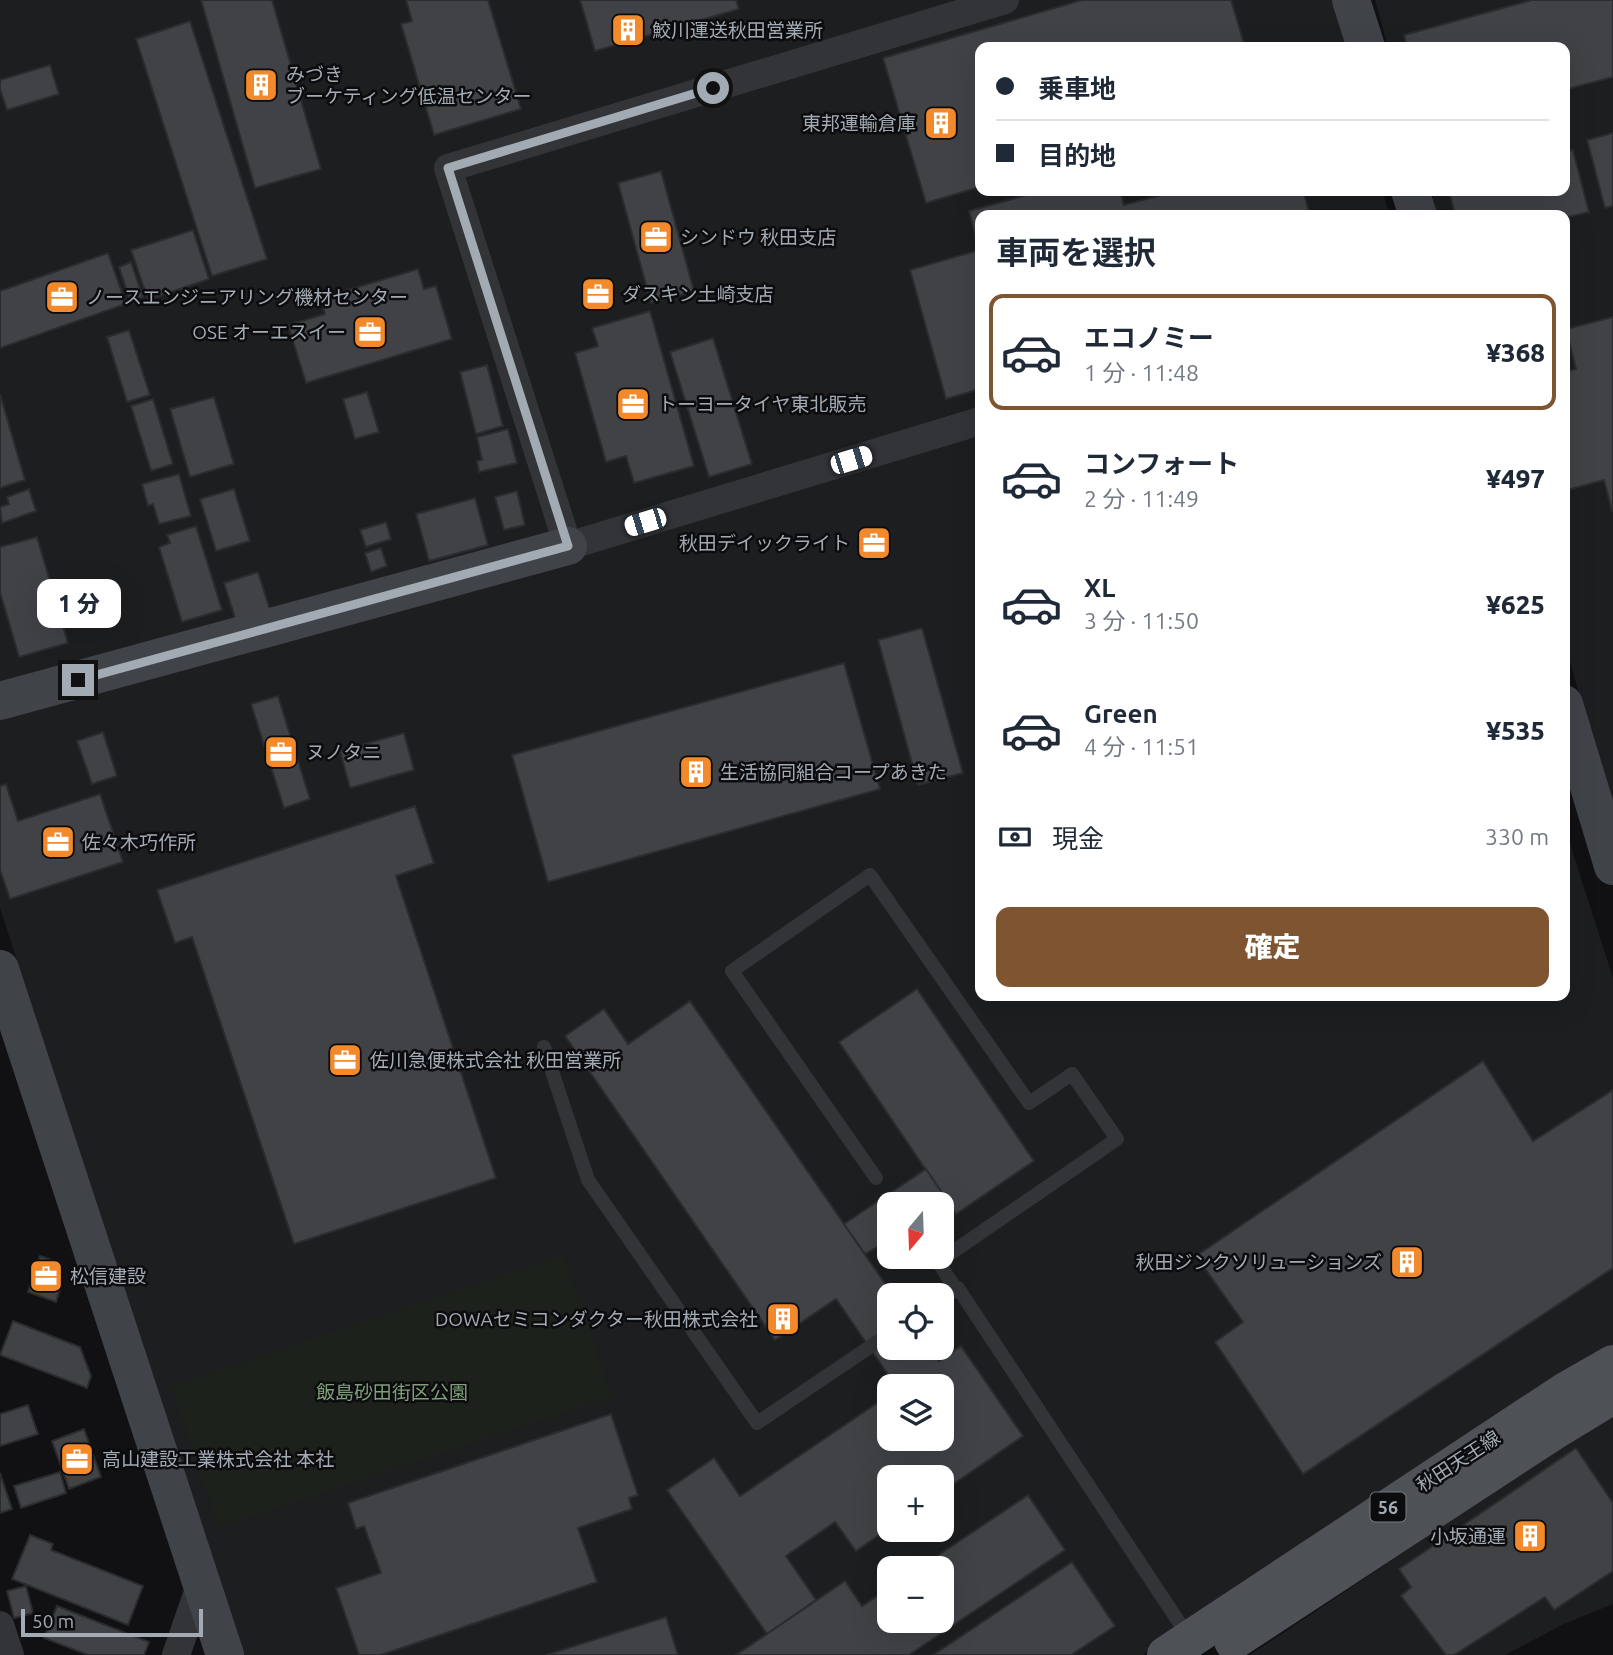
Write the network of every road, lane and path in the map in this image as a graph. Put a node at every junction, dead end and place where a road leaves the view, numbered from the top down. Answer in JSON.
{"nodes":[{"id":1,"x":1005,"y":0,"type":"edge"},
{"id":2,"x":1351,"y":0,"type":"edge"},
{"id":3,"x":1364,"y":42,"type":"edge"},
{"id":4,"x":975,"y":423,"type":"edge"},
{"id":5,"x":568,"y":546,"type":"junction"},
{"id":6,"x":0,"y":701,"type":"edge"},
{"id":7,"x":1570,"y":724,"type":"edge"},
{"id":8,"x":1613,"y":866,"type":"edge"},
{"id":9,"x":0,"y":969,"type":"edge"},
{"id":10,"x":544,"y":1048,"type":"dead end"},
{"id":11,"x":876,"y":1178,"type":"dead end"},
{"id":12,"x":956,"y":1289,"type":"joint"},
{"id":13,"x":877,"y":1342,"type":"edge"},
{"id":14,"x":1613,"y":1364,"type":"edge"},
{"id":15,"x":1613,"y":1395,"type":"edge"},
{"id":16,"x":201,"y":1583,"type":"junction"},
{"id":17,"x":0,"y":1625,"type":"edge"},
{"id":18,"x":1192,"y":1651,"type":"edge"},
{"id":19,"x":10,"y":1655,"type":"edge"},
{"id":20,"x":176,"y":1655,"type":"edge"},
{"id":21,"x":225,"y":1655,"type":"edge"}],
"edges":[{"from":1,"to":5,"type":"street"},
{"from":2,"to":3,"type":"street"},
{"from":4,"to":5,"type":"street"},
{"from":5,"to":6,"type":"street"},
{"from":7,"to":8,"type":"street"},
{"from":9,"to":16,"type":"street"},
{"from":10,"to":13,"type":"lane"},
{"from":11,"to":12,"type":"lane"},
{"from":12,"to":18,"type":"lane"},
{"from":14,"to":18,"type":"main road","name":"秋田天王線","number":"56"},
{"from":15,"to":18,"type":"main road","name":"秋田天王線","number":"56"},
{"from":16,"to":20,"type":"street"},
{"from":16,"to":21,"type":"street"},
{"from":17,"to":19,"type":"street"}]}
